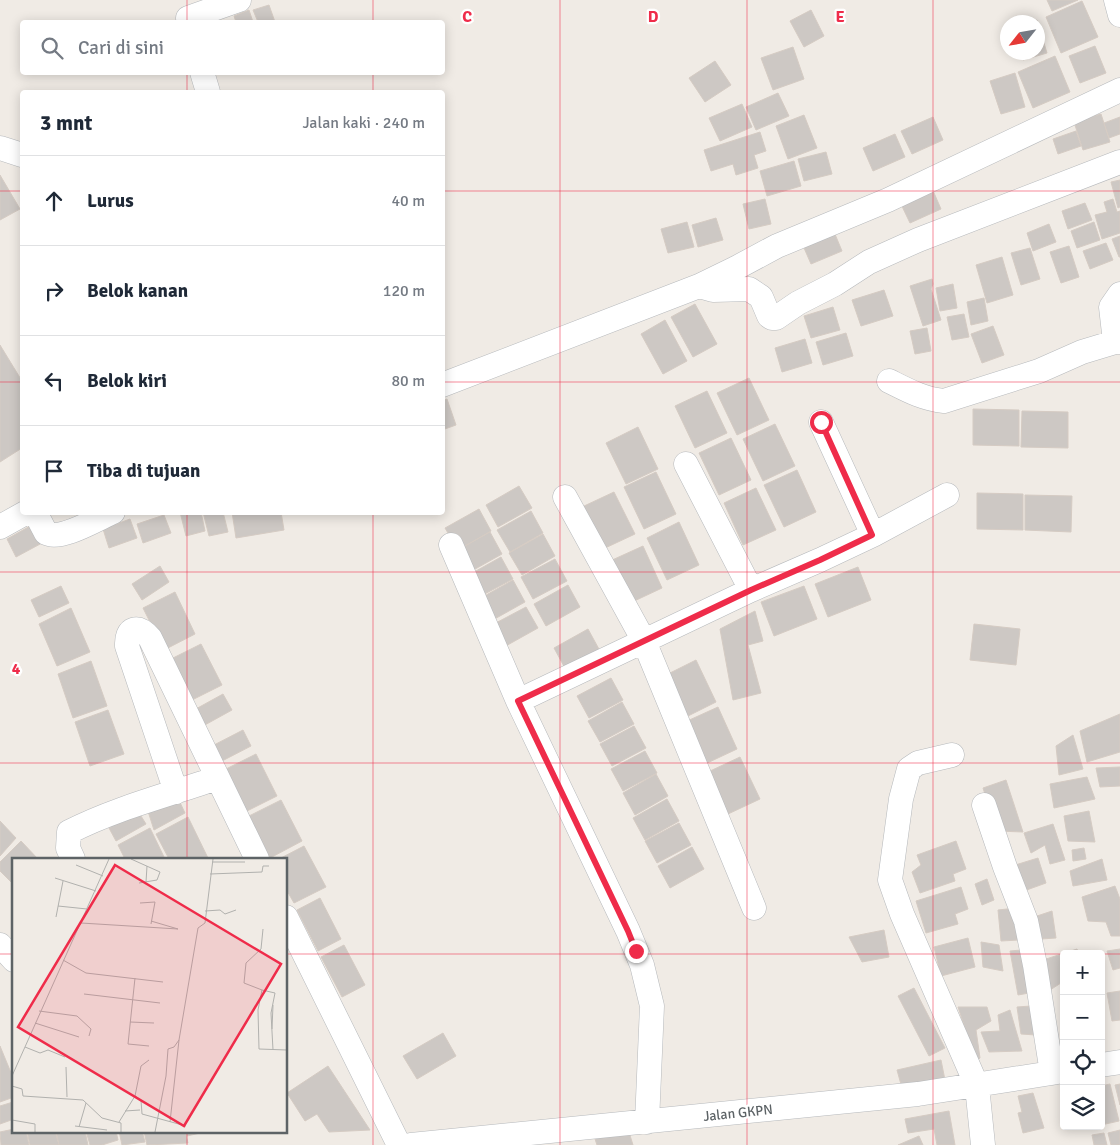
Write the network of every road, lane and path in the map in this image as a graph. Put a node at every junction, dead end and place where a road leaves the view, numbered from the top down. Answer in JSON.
{"nodes":[{"id":1,"x":239,"y":0,"type":"edge"},
{"id":2,"x":1116,"y":0,"type":"edge"},
{"id":3,"x":186,"y":14,"type":"edge"},
{"id":4,"x":1120,"y":15,"type":"edge"},
{"id":5,"x":203,"y":75,"type":"edge"},
{"id":6,"x":207,"y":90,"type":"edge"},
{"id":7,"x":1120,"y":90,"type":"edge"},
{"id":8,"x":0,"y":148,"type":"edge"},
{"id":9,"x":20,"y":154,"type":"edge"},
{"id":10,"x":1120,"y":162,"type":"edge"},
{"id":11,"x":699,"y":286,"type":"junction"},
{"id":12,"x":1120,"y":294,"type":"edge"},
{"id":13,"x":1117,"y":342,"type":"edge"},
{"id":14,"x":889,"y":381,"type":"dead end"},
{"id":15,"x":445,"y":384,"type":"edge"},
{"id":16,"x":821,"y":422,"type":"dead end"},
{"id":17,"x":686,"y":464,"type":"dead end"},
{"id":18,"x":947,"y":495,"type":"dead end"},
{"id":19,"x":565,"y":498,"type":"dead end"},
{"id":20,"x":21,"y":515,"type":"edge"},
{"id":21,"x":37,"y":515,"type":"edge"},
{"id":22,"x":106,"y":515,"type":"edge"},
{"id":23,"x":0,"y":527,"type":"edge"},
{"id":24,"x":872,"y":535,"type":"junction"},
{"id":25,"x":451,"y":545,"type":"dead end"},
{"id":26,"x":751,"y":590,"type":"junction"},
{"id":27,"x":644,"y":641,"type":"junction"},
{"id":28,"x":518,"y":701,"type":"junction"},
{"id":29,"x":952,"y":755,"type":"dead end"},
{"id":30,"x":217,"y":778,"type":"junction"},
{"id":31,"x":176,"y":792,"type":"junction"},
{"id":32,"x":984,"y":806,"type":"dead end"},
{"id":33,"x":73,"y":858,"type":"edge"},
{"id":34,"x":257,"y":858,"type":"edge"},
{"id":35,"x":754,"y":908,"type":"dead end"},
{"id":36,"x":288,"y":921,"type":"edge"},
{"id":37,"x":0,"y":945,"type":"edge"},
{"id":38,"x":12,"y":958,"type":"edge"},
{"id":39,"x":1120,"y":1062,"type":"edge"},
{"id":40,"x":1105,"y":1064,"type":"edge"},
{"id":41,"x":1058,"y":1072,"type":"edge"},
{"id":42,"x":977,"y":1086,"type":"junction"},
{"id":43,"x":647,"y":1122,"type":"junction"},
{"id":44,"x":400,"y":1145,"type":"edge"},
{"id":45,"x":410,"y":1145,"type":"edge"},
{"id":46,"x":983,"y":1145,"type":"edge"}],
"edges":[{"from":1,"to":3,"type":"street"},
{"from":2,"to":4,"type":"street"},
{"from":5,"to":6,"type":"street"},
{"from":7,"to":11,"type":"street"},
{"from":8,"to":9,"type":"street"},
{"from":10,"to":11,"type":"street"},
{"from":11,"to":15,"type":"street"},
{"from":12,"to":13,"type":"street"},
{"from":13,"to":14,"type":"street"},
{"from":16,"to":24,"type":"street"},
{"from":17,"to":26,"type":"street"},
{"from":18,"to":24,"type":"street"},
{"from":19,"to":27,"type":"street"},
{"from":20,"to":23,"type":"street"},
{"from":21,"to":22,"type":"street"},
{"from":24,"to":26,"type":"street"},
{"from":25,"to":28,"type":"street"},
{"from":26,"to":27,"type":"street"},
{"from":27,"to":28,"type":"street"},
{"from":27,"to":35,"type":"street"},
{"from":28,"to":43,"type":"street"},
{"from":29,"to":42,"type":"street"},
{"from":30,"to":31,"type":"street"},
{"from":30,"to":31,"type":"street"},
{"from":30,"to":34,"type":"street"},
{"from":31,"to":33,"type":"street"},
{"from":32,"to":41,"type":"street"},
{"from":36,"to":44,"type":"street"},
{"from":37,"to":38,"type":"street"},
{"from":39,"to":40,"type":"street"},
{"from":41,"to":42,"type":"street","name":"Jalan GKPN"},
{"from":42,"to":43,"type":"street","name":"Jalan GKPN"},
{"from":42,"to":46,"type":"street"},
{"from":43,"to":45,"type":"street","name":"Jalan GKPN"}]}
